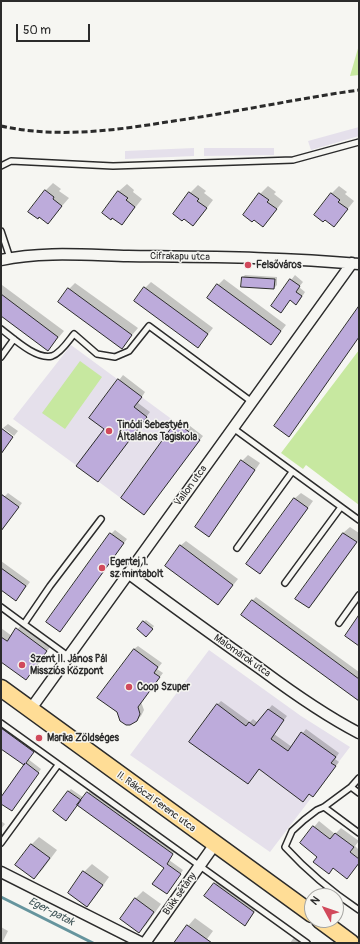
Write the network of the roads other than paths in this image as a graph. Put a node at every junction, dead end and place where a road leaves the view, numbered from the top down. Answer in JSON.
{"nodes":[{"id":1,"x":359,"y":142,"type":"edge"},
{"id":2,"x":1,"y":166,"type":"edge"},
{"id":3,"x":1,"y":231,"type":"edge"},
{"id":4,"x":5,"y":259,"type":"edge"},
{"id":5,"x":355,"y":263,"type":"edge"},
{"id":6,"x":1,"y":329,"type":"edge"},
{"id":7,"x":14,"y":339,"type":"junction"},
{"id":8,"x":1,"y":357,"type":"edge"},
{"id":9,"x":252,"y":402,"type":"junction"},
{"id":10,"x":233,"y":428,"type":"junction"},
{"id":11,"x":292,"y":472,"type":"junction"},
{"id":12,"x":340,"y":507,"type":"junction"},
{"id":13,"x":101,"y":519,"type":"dead end"},
{"id":14,"x":359,"y":520,"type":"edge"},
{"id":15,"x":237,"y":548,"type":"dead end"},
{"id":16,"x":128,"y":573,"type":"junction"},
{"id":17,"x":285,"y":583,"type":"dead end"},
{"id":18,"x":359,"y":595,"type":"edge"},
{"id":19,"x":1,"y":607,"type":"edge"},
{"id":20,"x":339,"y":623,"type":"dead end"},
{"id":21,"x":24,"y":624,"type":"junction"},
{"id":22,"x":68,"y":656,"type":"junction"},
{"id":23,"x":1,"y":688,"type":"edge"},
{"id":24,"x":30,"y":710,"type":"junction"},
{"id":25,"x":1,"y":723,"type":"edge"},
{"id":26,"x":359,"y":733,"type":"edge"},
{"id":27,"x":58,"y":765,"type":"junction"},
{"id":28,"x":359,"y":778,"type":"edge"},
{"id":29,"x":351,"y":787,"type":"junction"},
{"id":30,"x":359,"y":793,"type":"edge"},
{"id":31,"x":324,"y":807,"type":"junction"},
{"id":32,"x":359,"y":833,"type":"edge"},
{"id":33,"x":1,"y":842,"type":"edge"},
{"id":34,"x":215,"y":844,"type":"junction"},
{"id":35,"x":200,"y":866,"type":"junction"},
{"id":36,"x":1,"y":872,"type":"edge"},
{"id":37,"x":304,"y":908,"type":"edge"},
{"id":38,"x":359,"y":910,"type":"edge"},
{"id":39,"x":331,"y":928,"type":"edge"},
{"id":40,"x":142,"y":943,"type":"edge"},
{"id":41,"x":145,"y":943,"type":"edge"},
{"id":42,"x":307,"y":943,"type":"edge"},
{"id":43,"x":352,"y":943,"type":"edge"}],
"edges":[{"from":1,"to":2,"type":"lane"},
{"from":3,"to":4,"type":"lane"},
{"from":4,"to":5,"type":"street","name":"Cifrakapu utca"},
{"from":5,"to":9,"type":"street","name":"Vallon utca"},
{"from":6,"to":7,"type":"lane"},
{"from":7,"to":8,"type":"lane"},
{"from":7,"to":9,"type":"lane"},
{"from":9,"to":10,"type":"street","name":"Vallon utca"},
{"from":10,"to":11,"type":"lane"},
{"from":10,"to":16,"type":"street","name":"Vallon utca"},
{"from":11,"to":12,"type":"lane"},
{"from":11,"to":15,"type":"lane"},
{"from":12,"to":14,"type":"lane"},
{"from":12,"to":17,"type":"lane"},
{"from":13,"to":21,"type":"lane"},
{"from":16,"to":22,"type":"street","name":"Vallon utca"},
{"from":16,"to":26,"type":"street","name":"Malomárok utca"},
{"from":18,"to":20,"type":"lane"},
{"from":19,"to":21,"type":"lane"},
{"from":21,"to":22,"type":"lane"},
{"from":22,"to":24,"type":"street","name":"Vallon utca"},
{"from":23,"to":24,"type":"main road","name":"II. Rákóczi Ferenc utca"},
{"from":24,"to":34,"type":"main road","name":"II. Rákóczi Ferenc utca"},
{"from":25,"to":27,"type":"lane"},
{"from":27,"to":33,"type":"lane"},
{"from":27,"to":35,"type":"lane"},
{"from":28,"to":29,"type":"lane"},
{"from":29,"to":30,"type":"lane"},
{"from":29,"to":31,"type":"lane"},
{"from":31,"to":32,"type":"lane"},
{"from":31,"to":38,"type":"lane"},
{"from":34,"to":35,"type":"street","name":"Bükk sétány"},
{"from":34,"to":37,"type":"main road","name":"II. Rákóczi Ferenc utca"},
{"from":35,"to":41,"type":"street","name":"Bükk sétány"},
{"from":35,"to":42,"type":"lane"},
{"from":36,"to":40,"type":"street"},
{"from":39,"to":43,"type":"main road"}]}
